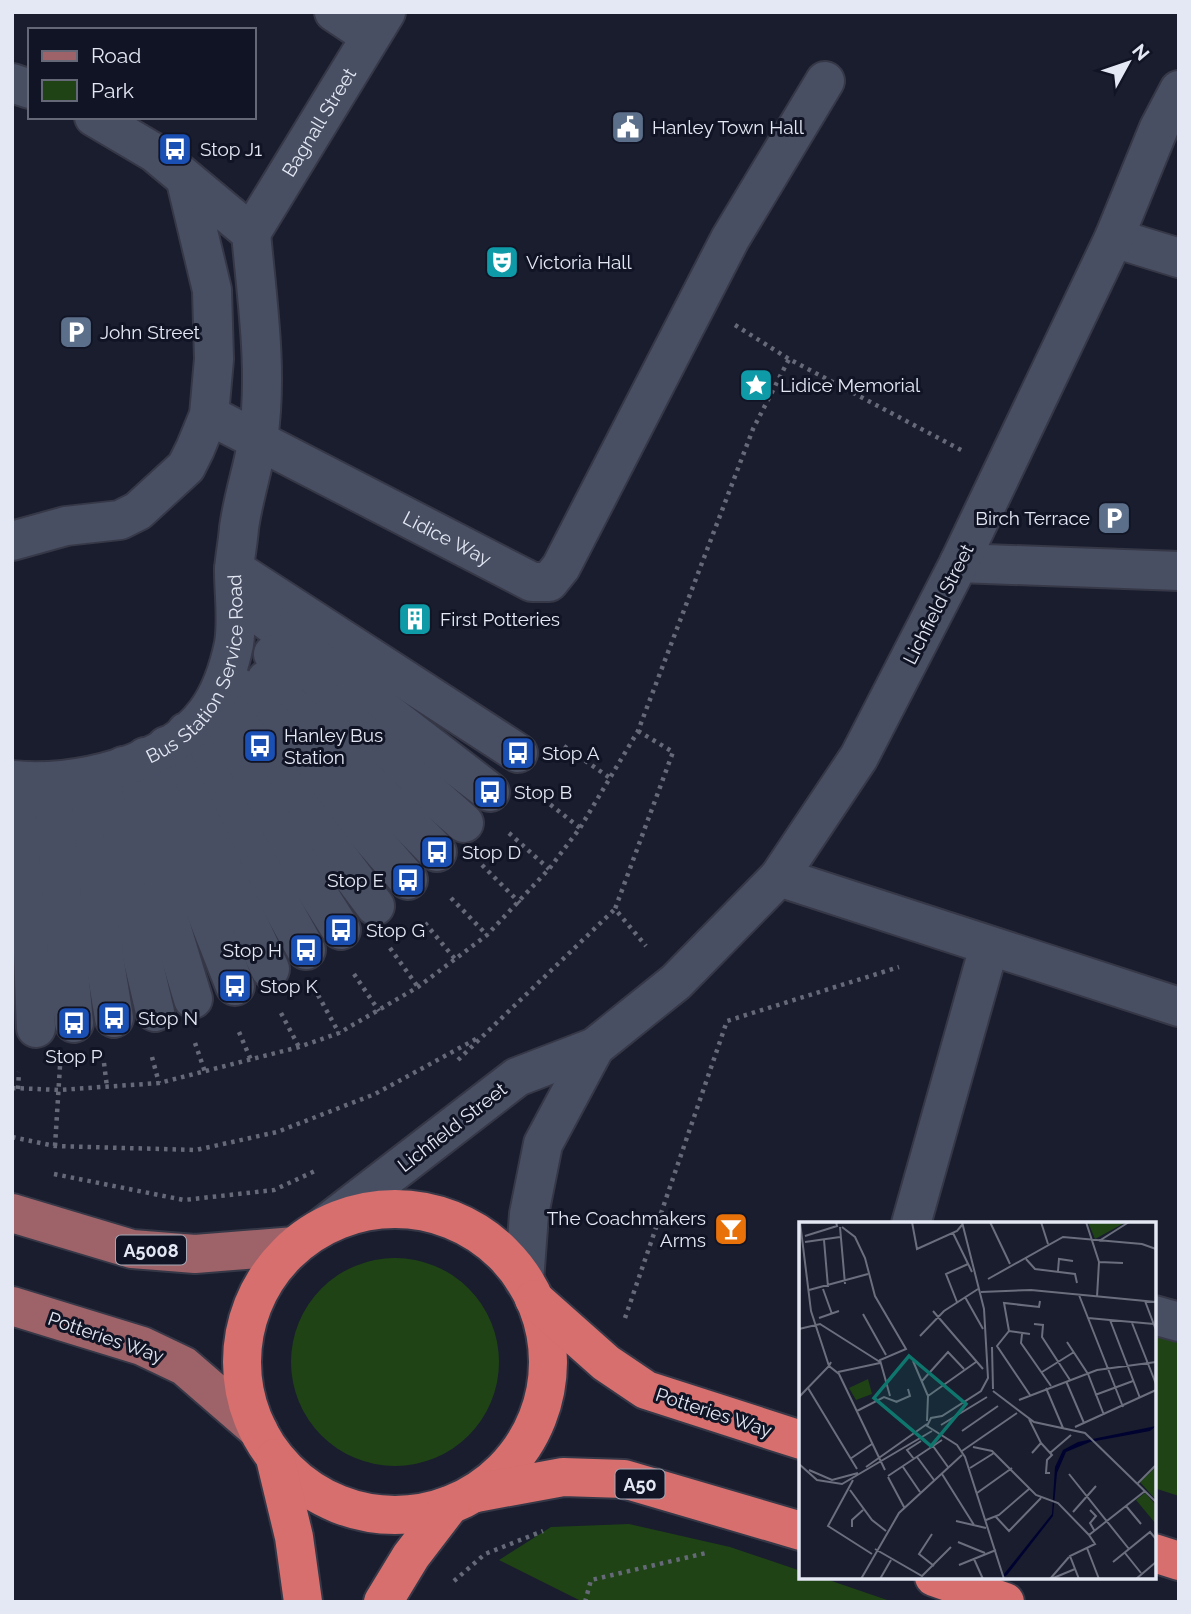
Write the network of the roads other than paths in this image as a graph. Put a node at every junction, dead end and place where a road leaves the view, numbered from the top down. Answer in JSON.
{"nodes":[{"id":1,"x":334,"y":12,"type":"edge"},
{"id":2,"x":378,"y":24,"type":"edge"},
{"id":3,"x":824,"y":81,"type":"dead end"},
{"id":4,"x":1179,"y":90,"type":"edge"},
{"id":5,"x":97,"y":119,"type":"edge"},
{"id":6,"x":186,"y":181,"type":"junction"},
{"id":7,"x":251,"y":233,"type":"junction"},
{"id":8,"x":1114,"y":238,"type":"junction"},
{"id":9,"x":1179,"y":258,"type":"edge"},
{"id":10,"x":209,"y":415,"type":"junction"},
{"id":11,"x":258,"y":439,"type":"junction"},
{"id":12,"x":12,"y":541,"type":"edge"},
{"id":13,"x":959,"y":563,"type":"junction"},
{"id":14,"x":1179,"y":570,"type":"edge"},
{"id":15,"x":155,"y":713,"type":"edge"},
{"id":16,"x":518,"y":753,"type":"dead end"},
{"id":17,"x":490,"y":792,"type":"dead end"},
{"id":18,"x":464,"y":823,"type":"dead end"},
{"id":19,"x":437,"y":852,"type":"dead end"},
{"id":20,"x":779,"y":877,"type":"junction"},
{"id":21,"x":408,"y":880,"type":"dead end"},
{"id":22,"x":375,"y":906,"type":"dead end"},
{"id":23,"x":341,"y":930,"type":"dead end"},
{"id":24,"x":989,"y":947,"type":"junction"},
{"id":25,"x":306,"y":950,"type":"dead end"},
{"id":26,"x":270,"y":969,"type":"dead end"},
{"id":27,"x":235,"y":986,"type":"dead end"},
{"id":28,"x":194,"y":999,"type":"dead end"},
{"id":29,"x":1179,"y":1007,"type":"edge"},
{"id":30,"x":155,"y":1012,"type":"dead end"},
{"id":31,"x":114,"y":1018,"type":"dead end"},
{"id":32,"x":74,"y":1023,"type":"dead end"},
{"id":33,"x":36,"y":1028,"type":"road end"},
{"id":34,"x":595,"y":1047,"type":"junction"},
{"id":35,"x":12,"y":1213,"type":"edge"},
{"id":36,"x":912,"y":1222,"type":"edge"},
{"id":37,"x":308,"y":1237,"type":"junction"},
{"id":38,"x":529,"y":1290,"type":"junction"},
{"id":39,"x":12,"y":1306,"type":"edge"},
{"id":40,"x":1156,"y":1316,"type":"edge"},
{"id":41,"x":1179,"y":1322,"type":"edge"},
{"id":42,"x":799,"y":1439,"type":"edge"},
{"id":43,"x":267,"y":1444,"type":"junction"},
{"id":44,"x":462,"y":1500,"type":"junction"},
{"id":45,"x":799,"y":1530,"type":"edge"},
{"id":46,"x":1156,"y":1554,"type":"edge"},
{"id":47,"x":1179,"y":1560,"type":"edge"},
{"id":48,"x":940,"y":1579,"type":"edge"},
{"id":49,"x":303,"y":1602,"type":"edge"},
{"id":50,"x":383,"y":1602,"type":"edge"},
{"id":51,"x":1005,"y":1602,"type":"edge"}],
"edges":[{"from":1,"to":2,"type":"street"},
{"from":2,"to":7,"type":"street","name":"Bagnall Street"},
{"from":3,"to":11,"type":"street","name":"Lidice Way"},
{"from":4,"to":8,"type":"street","name":"Lichfield Street"},
{"from":5,"to":6,"type":"street"},
{"from":6,"to":7,"type":"street"},
{"from":6,"to":10,"type":"street"},
{"from":7,"to":11,"type":"street"},
{"from":8,"to":9,"type":"street"},
{"from":8,"to":13,"type":"street","name":"Lichfield Street"},
{"from":10,"to":11,"type":"street","name":"Lidice Way"},
{"from":10,"to":12,"type":"street"},
{"from":11,"to":15,"type":"street","name":"Bus Station Service Road"},
{"from":13,"to":14,"type":"street"},
{"from":13,"to":20,"type":"street","name":"Lichfield Street"},
{"from":15,"to":16,"type":"street"},
{"from":15,"to":17,"type":"street"},
{"from":15,"to":18,"type":"street"},
{"from":15,"to":19,"type":"street"},
{"from":15,"to":21,"type":"street"},
{"from":15,"to":22,"type":"street"},
{"from":15,"to":23,"type":"street"},
{"from":15,"to":25,"type":"street"},
{"from":15,"to":26,"type":"street"},
{"from":15,"to":27,"type":"street"},
{"from":15,"to":28,"type":"street"},
{"from":15,"to":30,"type":"street"},
{"from":15,"to":31,"type":"street"},
{"from":15,"to":32,"type":"street"},
{"from":15,"to":33,"type":"street"},
{"from":20,"to":24,"type":"street"},
{"from":20,"to":34,"type":"street","name":"Lichfield Street"},
{"from":24,"to":29,"type":"street"},
{"from":24,"to":36,"type":"street"},
{"from":34,"to":37,"type":"street","name":"Lichfield Street"},
{"from":34,"to":38,"type":"street","name":"Lichfield Street"},
{"from":35,"to":37,"type":"main road","number":"A5008"},
{"from":37,"to":38,"type":"highway"},
{"from":37,"to":43,"type":"highway"},
{"from":38,"to":42,"type":"highway","name":"Potteries Way"},
{"from":38,"to":44,"type":"highway"},
{"from":39,"to":43,"type":"main road","name":"Potteries Way"},
{"from":40,"to":41,"type":"street"},
{"from":43,"to":44,"type":"highway"},
{"from":43,"to":49,"type":"highway"},
{"from":44,"to":45,"type":"highway","number":"A50"},
{"from":44,"to":50,"type":"highway"},
{"from":46,"to":47,"type":"highway"},
{"from":48,"to":51,"type":"highway"}]}
